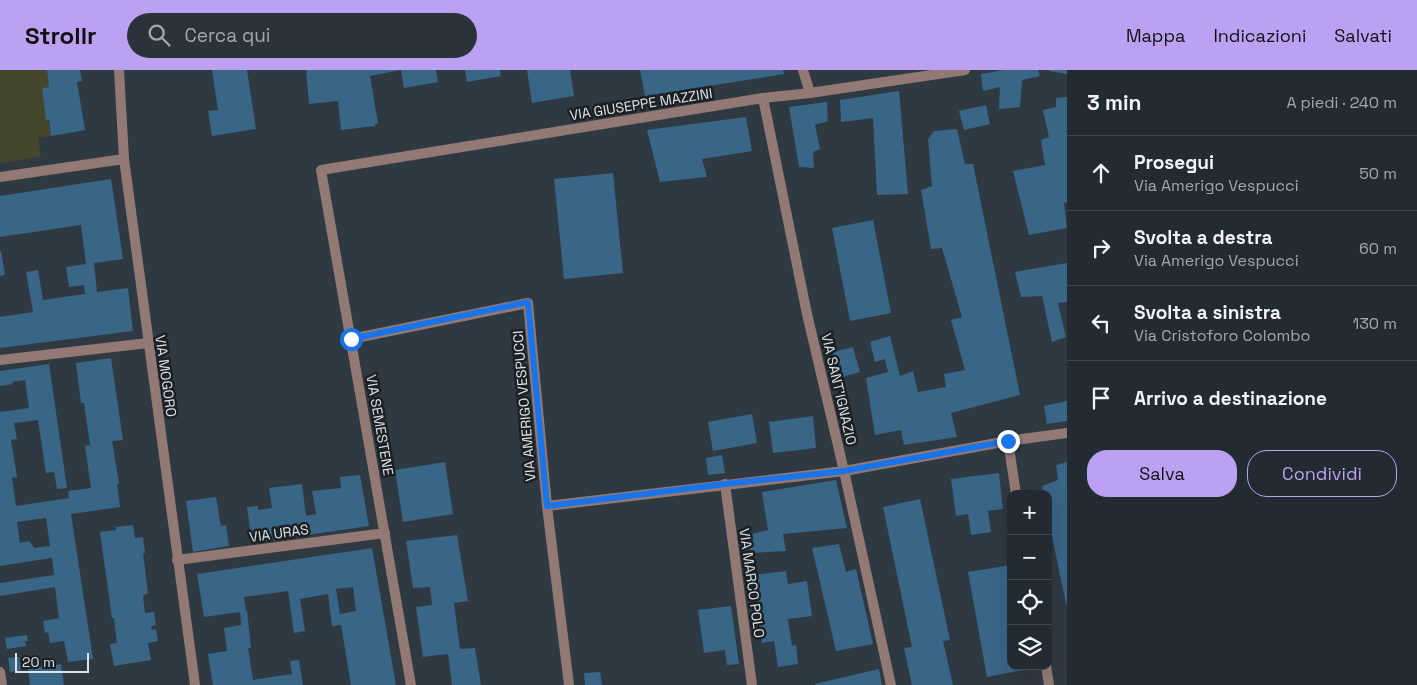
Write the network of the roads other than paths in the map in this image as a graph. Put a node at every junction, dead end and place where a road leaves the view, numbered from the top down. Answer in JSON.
{"nodes":[{"id":1,"x":119,"y":70,"type":"edge"},
{"id":2,"x":804,"y":70,"type":"edge"},
{"id":3,"x":965,"y":70,"type":"edge"},
{"id":4,"x":810,"y":92,"type":"junction"},
{"id":5,"x":763,"y":98,"type":"junction"},
{"id":6,"x":124,"y":159,"type":"junction"},
{"id":7,"x":321,"y":170,"type":"joint"},
{"id":8,"x":0,"y":177,"type":"edge"},
{"id":9,"x":351,"y":339,"type":"junction"},
{"id":10,"x":148,"y":343,"type":"junction"},
{"id":11,"x":0,"y":360,"type":"edge"},
{"id":12,"x":1067,"y":433,"type":"edge"},
{"id":13,"x":1008,"y":441,"type":"junction"},
{"id":14,"x":844,"y":471,"type":"junction"},
{"id":15,"x":725,"y":484,"type":"junction"},
{"id":16,"x":1015,"y":490,"type":"edge"},
{"id":17,"x":547,"y":506,"type":"junction"},
{"id":18,"x":385,"y":533,"type":"junction"},
{"id":19,"x":178,"y":560,"type":"junction"},
{"id":20,"x":1047,"y":670,"type":"edge"},
{"id":21,"x":0,"y":672,"type":"edge"},
{"id":22,"x":2,"y":685,"type":"edge"},
{"id":23,"x":194,"y":685,"type":"edge"},
{"id":24,"x":411,"y":685,"type":"edge"},
{"id":25,"x":569,"y":685,"type":"edge"},
{"id":26,"x":752,"y":685,"type":"edge"},
{"id":27,"x":891,"y":685,"type":"edge"},
{"id":28,"x":1049,"y":685,"type":"edge"}],
"edges":[{"from":1,"to":6,"type":"street","name":"VIA MOGORO"},
{"from":2,"to":4,"type":"street"},
{"from":3,"to":4,"type":"street","name":"VIA GIUSEPPE MAZZINI"},
{"from":4,"to":5,"type":"street","name":"VIA GIUSEPPE MAZZINI"},
{"from":5,"to":7,"type":"street","name":"VIA GIUSEPPE MAZZINI"},
{"from":5,"to":14,"type":"street","name":"VIA SANT'IGNAZIO"},
{"from":6,"to":8,"type":"street"},
{"from":6,"to":10,"type":"street","name":"VIA MOGORO"},
{"from":7,"to":9,"type":"street","name":"VIA SEMESTENE"},
{"from":9,"to":17,"type":"street","name":"VIA AMERIGO VESPUCCI"},
{"from":9,"to":18,"type":"street","name":"VIA SEMESTENE"},
{"from":10,"to":11,"type":"street"},
{"from":10,"to":19,"type":"street","name":"VIA MOGORO"},
{"from":12,"to":13,"type":"street"},
{"from":13,"to":14,"type":"street"},
{"from":13,"to":16,"type":"street"},
{"from":14,"to":15,"type":"street"},
{"from":14,"to":27,"type":"street","name":"VIA SANT'IGNAZIO"},
{"from":15,"to":17,"type":"street"},
{"from":15,"to":26,"type":"street","name":"VIA MARCO POLO"},
{"from":17,"to":25,"type":"street","name":"VIA AMERIGO VESPUCCI"},
{"from":18,"to":19,"type":"street","name":"VIA URAS"},
{"from":18,"to":24,"type":"street","name":"VIA SEMESTENE"},
{"from":19,"to":23,"type":"street","name":"VIA MOGORO"},
{"from":20,"to":28,"type":"street"},
{"from":21,"to":22,"type":"street"}]}
